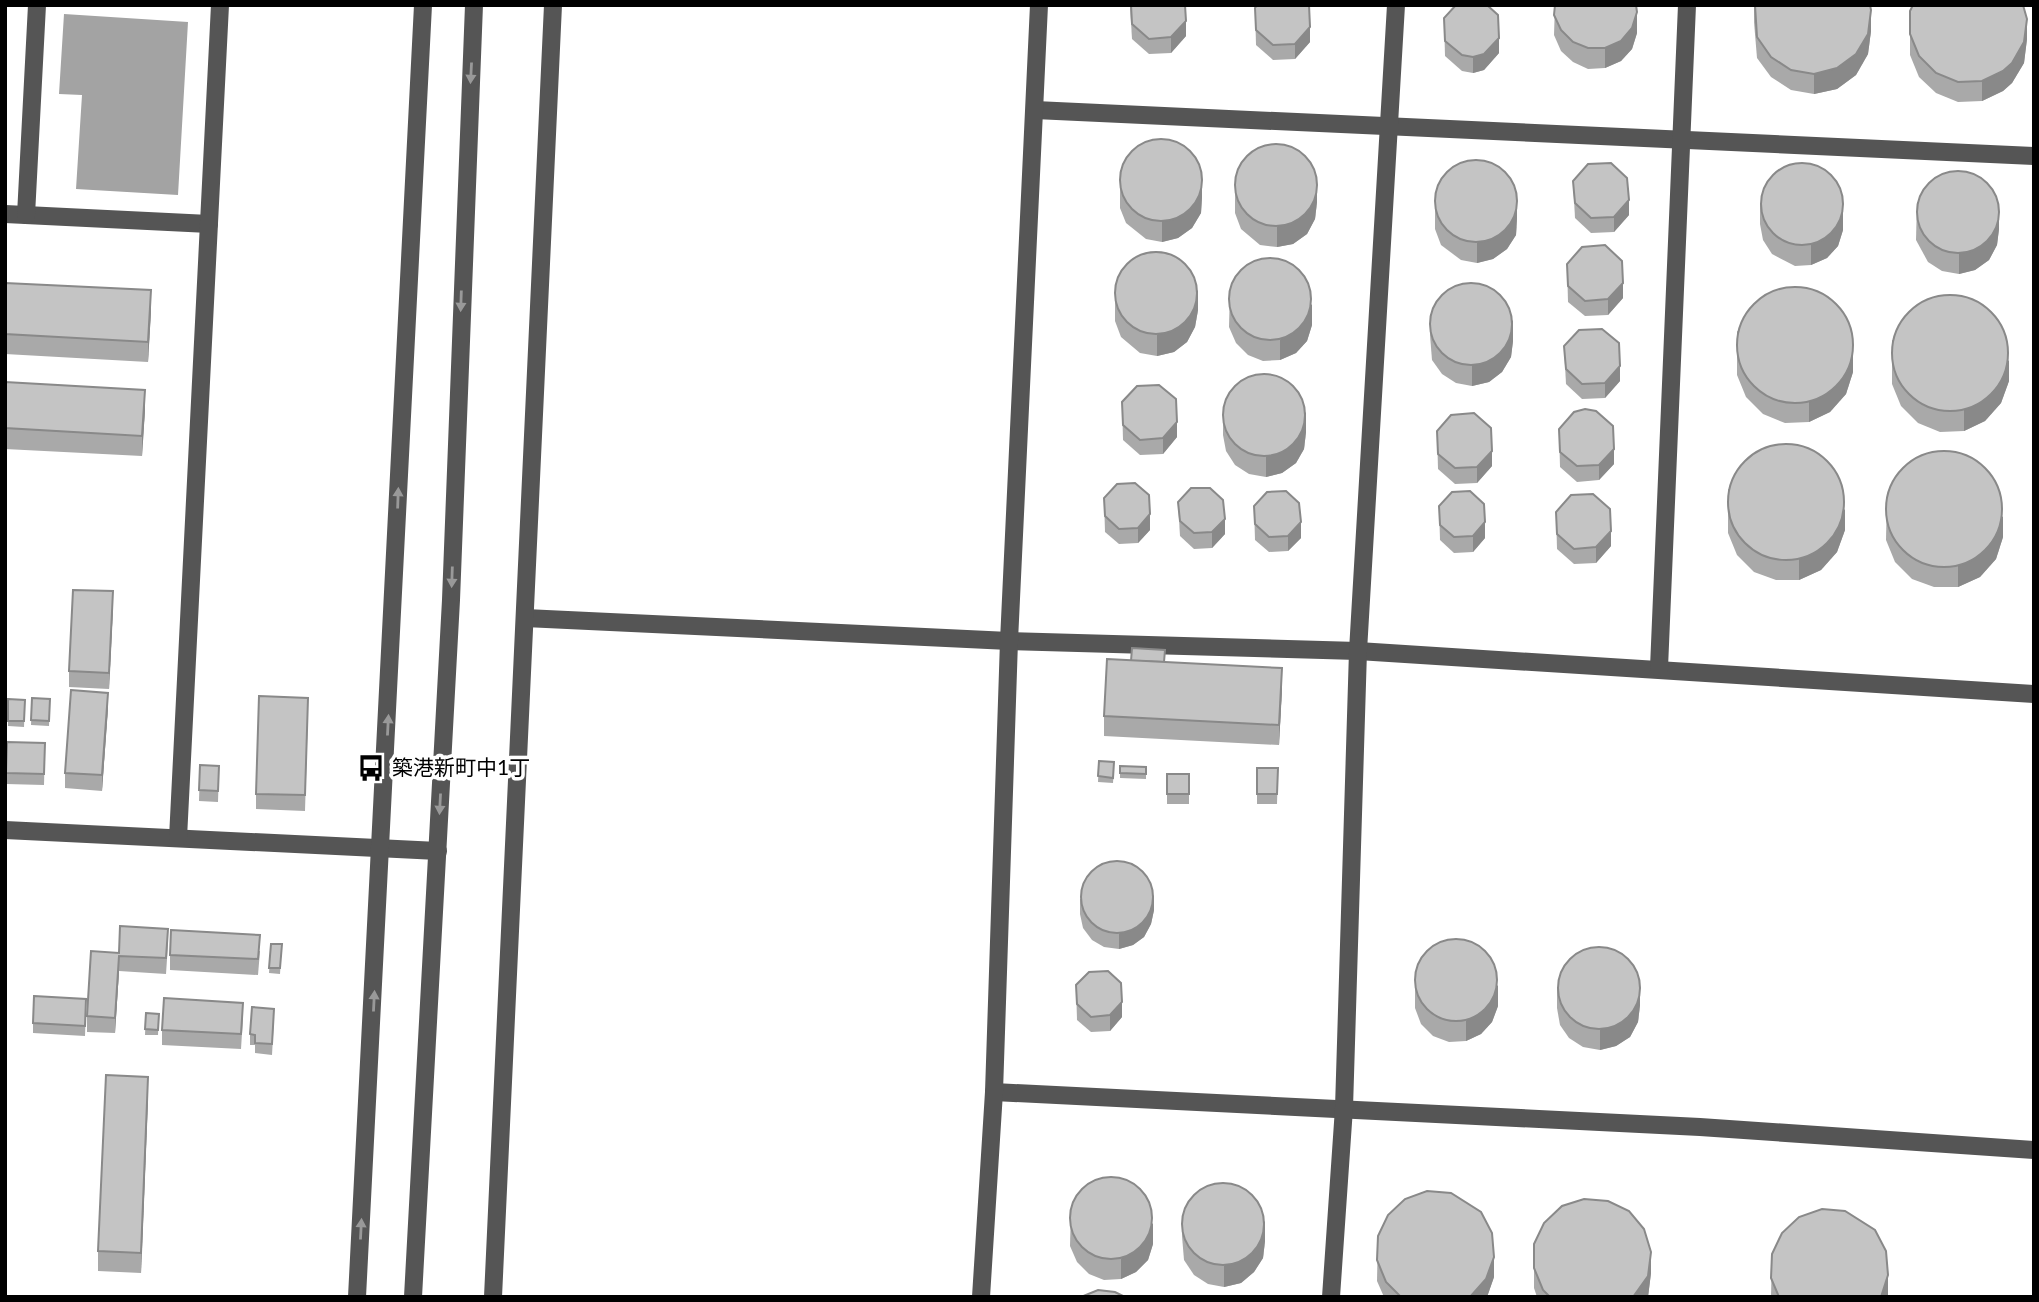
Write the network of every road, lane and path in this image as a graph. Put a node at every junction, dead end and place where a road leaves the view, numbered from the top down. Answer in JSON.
{"nodes":[{"id":1,"x":37,"y":5,"type":"edge"},
{"id":2,"x":220,"y":5,"type":"edge"},
{"id":3,"x":423,"y":5,"type":"edge"},
{"id":4,"x":474,"y":5,"type":"edge"},
{"id":5,"x":553,"y":5,"type":"edge"},
{"id":6,"x":1039,"y":5,"type":"edge"},
{"id":7,"x":1396,"y":5,"type":"edge"},
{"id":8,"x":1687,"y":5,"type":"edge"},
{"id":9,"x":1035,"y":110,"type":"junction"},
{"id":10,"x":1391,"y":126,"type":"junction"},
{"id":11,"x":1680,"y":140,"type":"junction"},
{"id":12,"x":2034,"y":156,"type":"edge"},
{"id":13,"x":5,"y":214,"type":"edge"},
{"id":14,"x":26,"y":215,"type":"junction"},
{"id":15,"x":209,"y":224,"type":"junction"},
{"id":16,"x":525,"y":618,"type":"junction"},
{"id":17,"x":1009,"y":641,"type":"junction"},
{"id":18,"x":1358,"y":650,"type":"junction"},
{"id":19,"x":1660,"y":668,"type":"junction"},
{"id":20,"x":2034,"y":694,"type":"edge"},
{"id":21,"x":5,"y":830,"type":"edge"},
{"id":22,"x":178,"y":838,"type":"junction"},
{"id":23,"x":382,"y":848,"type":"junction"},
{"id":24,"x":438,"y":851,"type":"junction"},
{"id":25,"x":993,"y":1092,"type":"junction"},
{"id":26,"x":1344,"y":1108,"type":"junction"},
{"id":27,"x":2034,"y":1150,"type":"edge"},
{"id":28,"x":357,"y":1297,"type":"edge"},
{"id":29,"x":413,"y":1297,"type":"edge"},
{"id":30,"x":493,"y":1297,"type":"edge"},
{"id":31,"x":981,"y":1297,"type":"edge"},
{"id":32,"x":1331,"y":1297,"type":"edge"}],
"edges":[{"from":1,"to":14,"type":"street"},
{"from":2,"to":15,"type":"street"},
{"from":23,"to":3,"type":"street","one_way":true},
{"from":4,"to":24,"type":"street","one_way":true},
{"from":5,"to":16,"type":"street"},
{"from":6,"to":9,"type":"street"},
{"from":7,"to":10,"type":"street"},
{"from":8,"to":11,"type":"street"},
{"from":9,"to":10,"type":"street"},
{"from":9,"to":17,"type":"street"},
{"from":10,"to":11,"type":"street"},
{"from":10,"to":18,"type":"street"},
{"from":11,"to":12,"type":"street"},
{"from":11,"to":19,"type":"street"},
{"from":13,"to":14,"type":"street"},
{"from":14,"to":15,"type":"street"},
{"from":15,"to":22,"type":"street"},
{"from":16,"to":17,"type":"street"},
{"from":16,"to":30,"type":"street"},
{"from":17,"to":18,"type":"street"},
{"from":17,"to":25,"type":"street"},
{"from":18,"to":19,"type":"street"},
{"from":18,"to":26,"type":"street"},
{"from":19,"to":20,"type":"street"},
{"from":21,"to":22,"type":"street"},
{"from":22,"to":23,"type":"street"},
{"from":23,"to":24,"type":"street"},
{"from":28,"to":23,"type":"street","one_way":true},
{"from":24,"to":29,"type":"street"},
{"from":25,"to":26,"type":"street"},
{"from":25,"to":31,"type":"street"},
{"from":26,"to":27,"type":"street"},
{"from":26,"to":32,"type":"street"}]}
